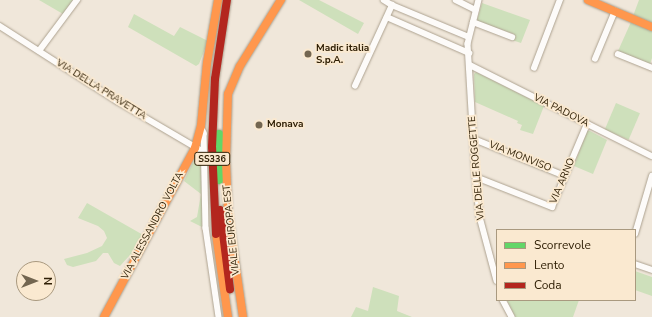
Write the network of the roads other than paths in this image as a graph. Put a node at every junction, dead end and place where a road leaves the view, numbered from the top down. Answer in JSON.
{"nodes":[{"id":1,"x":77,"y":0,"type":"edge"},
{"id":2,"x":218,"y":0,"type":"edge"},
{"id":3,"x":227,"y":0,"type":"edge"},
{"id":4,"x":234,"y":0,"type":"edge"},
{"id":5,"x":280,"y":0,"type":"edge"},
{"id":6,"x":384,"y":0,"type":"edge"},
{"id":7,"x":456,"y":0,"type":"edge"},
{"id":8,"x":479,"y":0,"type":"edge"},
{"id":9,"x":560,"y":0,"type":"edge"},
{"id":10,"x":588,"y":0,"type":"edge"},
{"id":11,"x":392,"y":6,"type":"junction"},
{"id":12,"x":476,"y":10,"type":"junction"},
{"id":13,"x":615,"y":11,"type":"junction"},
{"id":14,"x":387,"y":17,"type":"junction"},
{"id":15,"x":473,"y":22,"type":"junction"},
{"id":16,"x":0,"y":26,"type":"edge"},
{"id":17,"x":652,"y":27,"type":"edge"},
{"id":18,"x":469,"y":37,"type":"junction"},
{"id":19,"x":512,"y":37,"type":"dead end"},
{"id":20,"x":39,"y":51,"type":"junction"},
{"id":21,"x":469,"y":53,"type":"junction"},
{"id":22,"x":618,"y":54,"type":"dead end"},
{"id":23,"x":595,"y":59,"type":"dead end"},
{"id":24,"x":470,"y":65,"type":"junction"},
{"id":25,"x":534,"y":68,"type":"dead end"},
{"id":26,"x":652,"y":68,"type":"edge"},
{"id":27,"x":356,"y":86,"type":"dead end"},
{"id":28,"x":587,"y":124,"type":"junction"},
{"id":29,"x":201,"y":126,"type":"junction"},
{"id":30,"x":474,"y":139,"type":"junction"},
{"id":31,"x":195,"y":148,"type":"junction"},
{"id":32,"x":204,"y":152,"type":"junction"},
{"id":33,"x":652,"y":156,"type":"edge"},
{"id":34,"x":565,"y":176,"type":"junction"},
{"id":35,"x":652,"y":176,"type":"edge"},
{"id":36,"x":476,"y":177,"type":"junction"},
{"id":37,"x":636,"y":231,"type":"edge"},
{"id":38,"x":636,"y":264,"type":"edge"},
{"id":39,"x":652,"y":270,"type":"edge"},
{"id":40,"x":496,"y":277,"type":"edge"},
{"id":41,"x":504,"y":301,"type":"edge"},
{"id":42,"x":104,"y":317,"type":"edge"},
{"id":43,"x":219,"y":317,"type":"edge"},
{"id":44,"x":228,"y":317,"type":"edge"},
{"id":45,"x":235,"y":317,"type":"edge"},
{"id":46,"x":243,"y":317,"type":"edge"},
{"id":47,"x":512,"y":317,"type":"edge"}],
"edges":[{"from":1,"to":20,"type":"street"},
{"from":2,"to":29,"type":"main road","name":"VIA ALESSANDRO VOLTA"},
{"from":3,"to":44,"type":"main road","number":"SS336"},
{"from":4,"to":45,"type":"main road","number":"SS336"},
{"from":5,"to":46,"type":"main road","name":"VIALE EUROPA EST"},
{"from":6,"to":11,"type":"street"},
{"from":7,"to":12,"type":"street"},
{"from":8,"to":12,"type":"street","name":"VIA DELLE ROGGETTE"},
{"from":9,"to":25,"type":"street"},
{"from":10,"to":13,"type":"main road"},
{"from":11,"to":14,"type":"street"},
{"from":11,"to":18,"type":"street"},
{"from":12,"to":15,"type":"street","name":"VIA DELLE ROGGETTE"},
{"from":13,"to":17,"type":"main road"},
{"from":13,"to":23,"type":"street"},
{"from":14,"to":21,"type":"street"},
{"from":14,"to":27,"type":"street"},
{"from":15,"to":18,"type":"street","name":"VIA DELLE ROGGETTE"},
{"from":15,"to":19,"type":"street"},
{"from":16,"to":20,"type":"street","name":"VIA DELLA PRAVETTA"},
{"from":18,"to":21,"type":"street","name":"VIA DELLE ROGGETTE"},
{"from":20,"to":31,"type":"street","name":"VIA DELLA PRAVETTA"},
{"from":21,"to":24,"type":"street","name":"VIA DELLE ROGGETTE"},
{"from":22,"to":26,"type":"street"},
{"from":24,"to":28,"type":"street","name":"VIA PADOVA"},
{"from":24,"to":30,"type":"street","name":"VIA DELLE ROGGETTE"},
{"from":28,"to":33,"type":"street","name":"VIA PADOVA"},
{"from":28,"to":34,"type":"street","name":"VIA ARNO"},
{"from":29,"to":31,"type":"main road","name":"VIA ALESSANDRO VOLTA"},
{"from":29,"to":32,"type":"street"},
{"from":30,"to":34,"type":"street","name":"VIA MONVISO"},
{"from":30,"to":36,"type":"street","name":"VIA DELLE ROGGETTE"},
{"from":31,"to":32,"type":"street","name":"VIA DELLA PRAVETTA"},
{"from":31,"to":42,"type":"main road","name":"VIA ALESSANDRO VOLTA"},
{"from":32,"to":43,"type":"street"},
{"from":34,"to":36,"type":"street","name":"VIA ARNO"},
{"from":35,"to":37,"type":"street"},
{"from":36,"to":40,"type":"street","name":"VIA DELLE ROGGETTE"},
{"from":38,"to":39,"type":"street"},
{"from":41,"to":47,"type":"street"}]}
